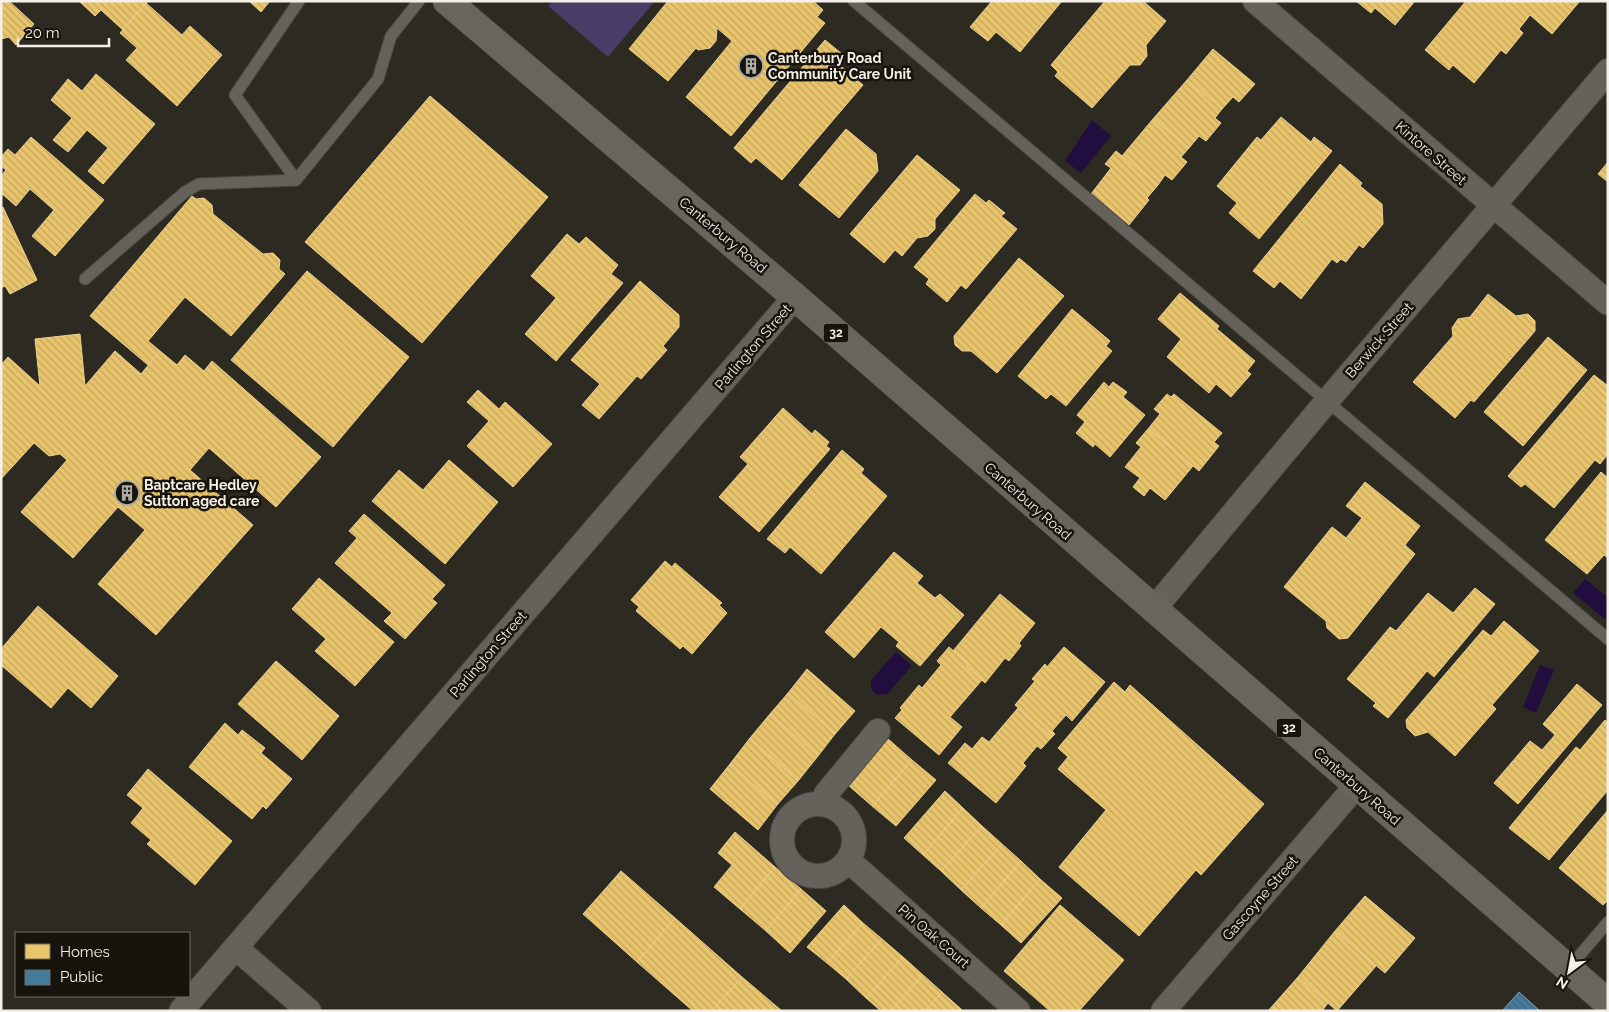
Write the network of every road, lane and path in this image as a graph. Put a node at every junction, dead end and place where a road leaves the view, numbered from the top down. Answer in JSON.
{"nodes":[{"id":1,"x":300,"y":1,"type":"edge"},
{"id":2,"x":419,"y":1,"type":"edge"},
{"id":3,"x":447,"y":1,"type":"edge"},
{"id":4,"x":854,"y":1,"type":"edge"},
{"id":5,"x":1255,"y":1,"type":"edge"},
{"id":6,"x":1608,"y":71,"type":"edge"},
{"id":7,"x":296,"y":180,"type":"junction"},
{"id":8,"x":1493,"y":207,"type":"junction"},
{"id":9,"x":85,"y":279,"type":"dead end"},
{"id":10,"x":796,"y":298,"type":"junction"},
{"id":11,"x":1608,"y":303,"type":"edge"},
{"id":12,"x":1327,"y":401,"type":"junction"},
{"id":13,"x":1153,"y":610,"type":"junction"},
{"id":14,"x":1608,"y":639,"type":"edge"},
{"id":15,"x":878,"y":730,"type":"dead end"},
{"id":16,"x":1356,"y":786,"type":"junction"},
{"id":17,"x":825,"y":803,"type":"junction"},
{"id":18,"x":849,"y":861,"type":"junction"},
{"id":19,"x":1608,"y":922,"type":"edge"},
{"id":20,"x":236,"y":948,"type":"junction"},
{"id":21,"x":1568,"y":969,"type":"junction"},
{"id":22,"x":1608,"y":1003,"type":"edge"},
{"id":23,"x":181,"y":1011,"type":"edge"},
{"id":24,"x":309,"y":1011,"type":"edge"},
{"id":25,"x":1018,"y":1011,"type":"edge"},
{"id":26,"x":1163,"y":1011,"type":"edge"}],
"edges":[{"from":1,"to":7,"type":"lane"},
{"from":2,"to":7,"type":"lane"},
{"from":3,"to":10,"type":"main road","name":"Canterbury Road","number":"32"},
{"from":4,"to":12,"type":"lane"},
{"from":5,"to":8,"type":"street","name":"Kintore Street"},
{"from":6,"to":8,"type":"street","name":"Berwick Street"},
{"from":7,"to":9,"type":"lane"},
{"from":8,"to":11,"type":"street","name":"Kintore Street"},
{"from":8,"to":12,"type":"street","name":"Berwick Street"},
{"from":10,"to":13,"type":"main road","name":"Canterbury Road","number":"32"},
{"from":10,"to":20,"type":"street","name":"Parlington Street"},
{"from":12,"to":13,"type":"street","name":"Berwick Street"},
{"from":12,"to":14,"type":"lane"},
{"from":13,"to":16,"type":"main road","name":"Canterbury Road","number":"32"},
{"from":15,"to":17,"type":"street"},
{"from":16,"to":21,"type":"main road","name":"Canterbury Road","number":"32"},
{"from":16,"to":26,"type":"street","name":"Gascoyne Street"},
{"from":17,"to":18,"type":"street"},
{"from":17,"to":18,"type":"street"},
{"from":18,"to":25,"type":"street","name":"Pin Oak Court"},
{"from":19,"to":21,"type":"lane"},
{"from":20,"to":23,"type":"street","name":"Parlington Street"},
{"from":20,"to":24,"type":"street"},
{"from":21,"to":22,"type":"main road","name":"Canterbury Road","number":"32"}]}
